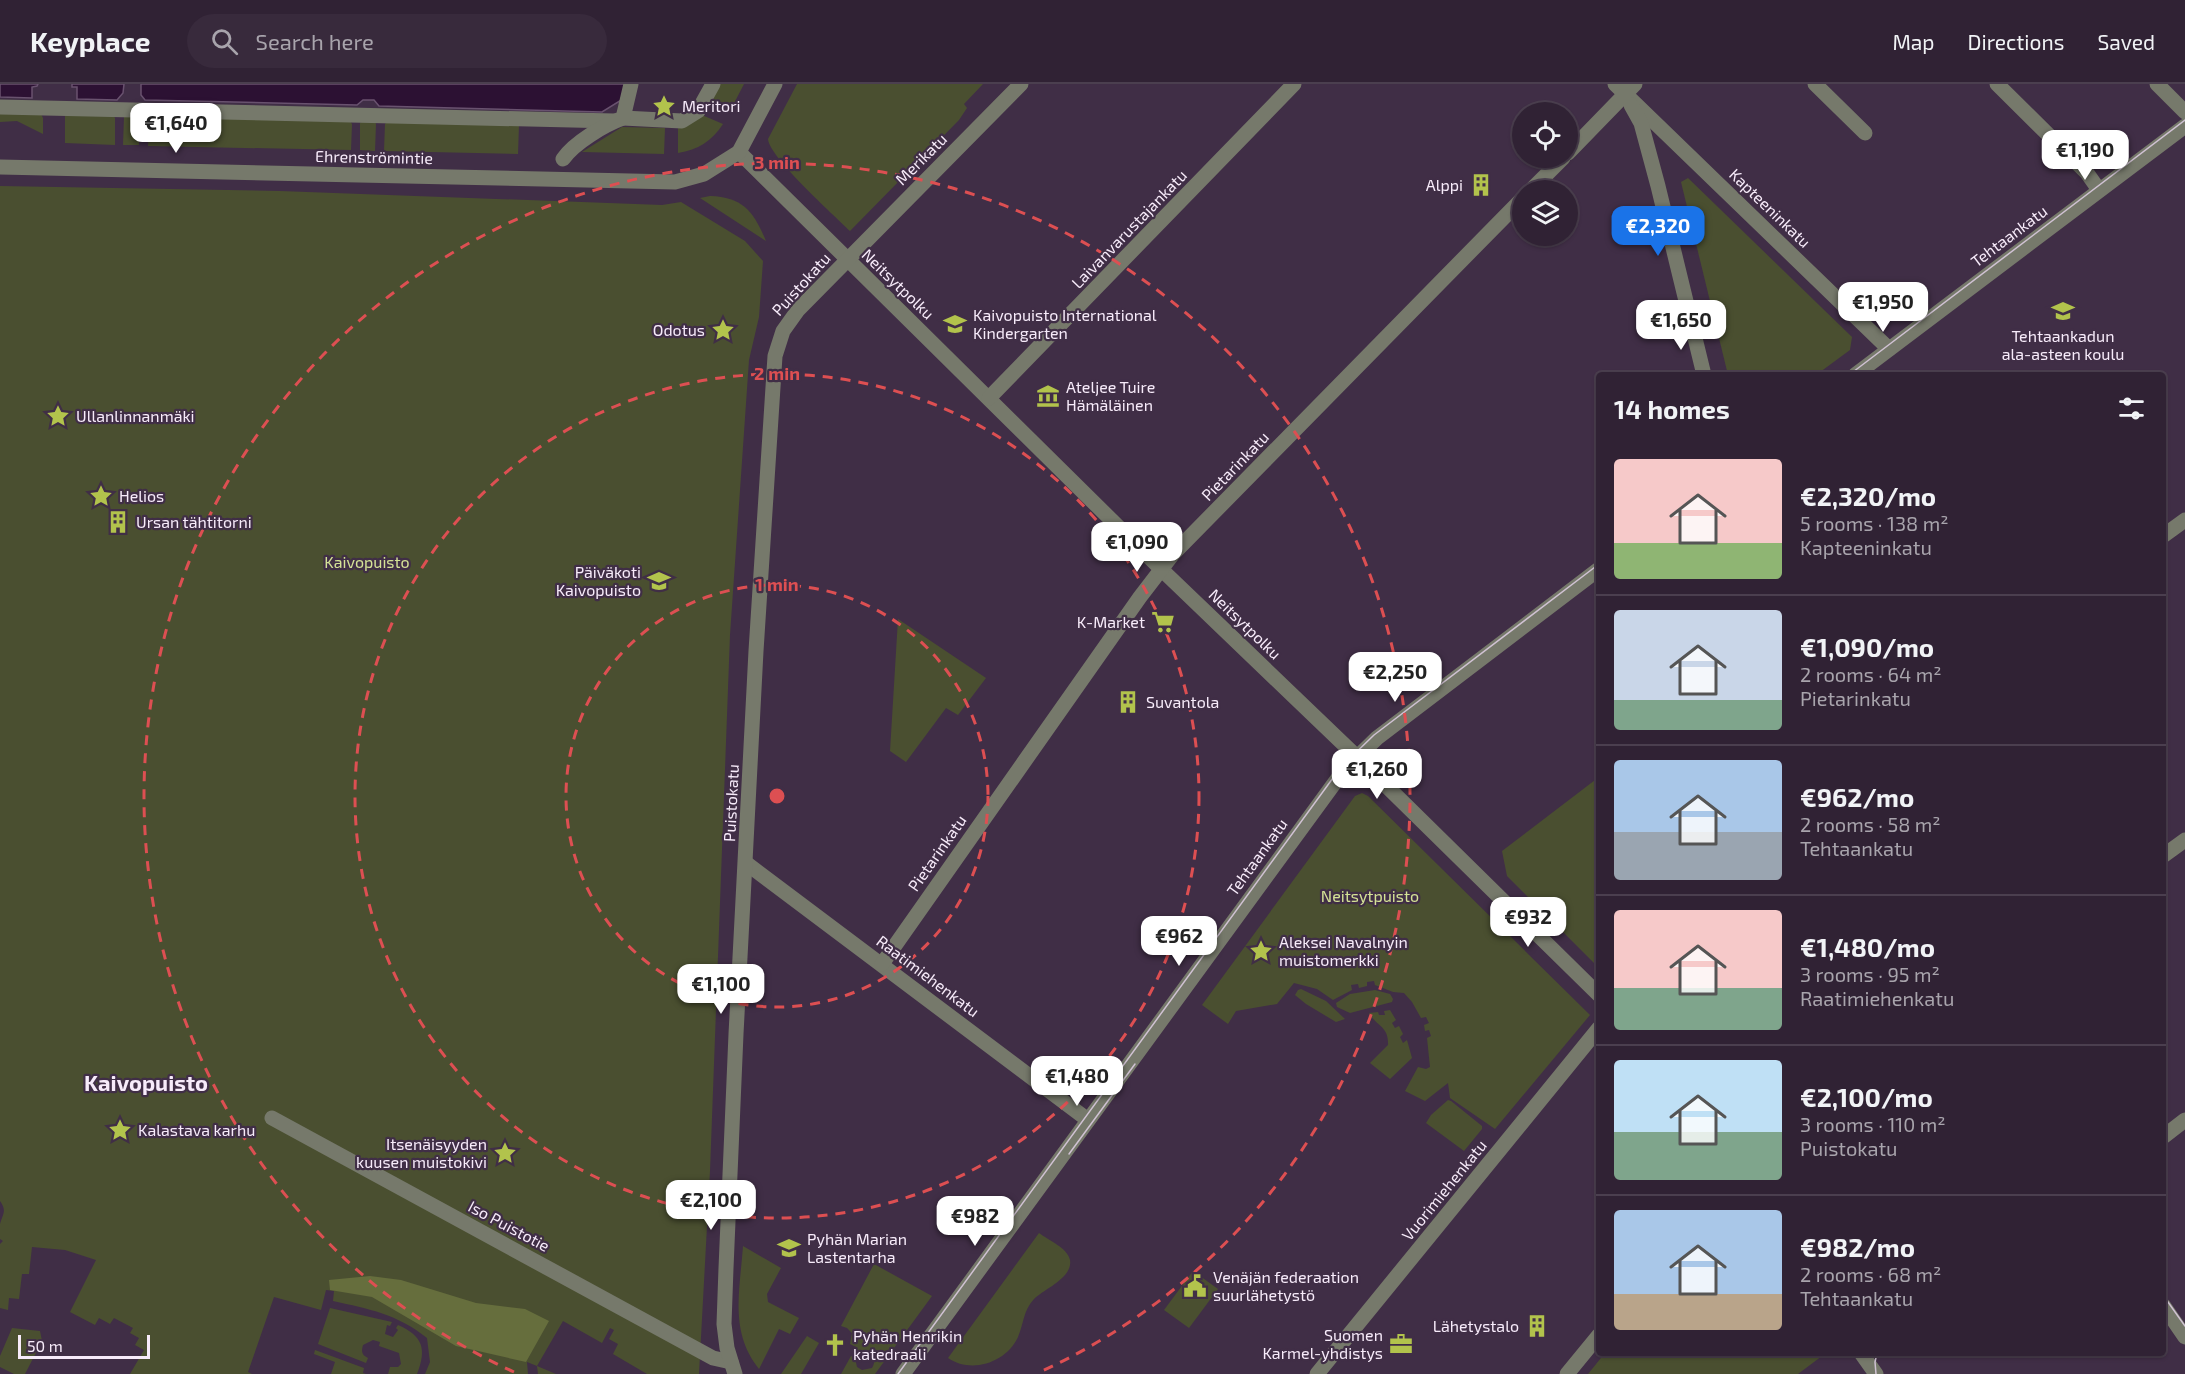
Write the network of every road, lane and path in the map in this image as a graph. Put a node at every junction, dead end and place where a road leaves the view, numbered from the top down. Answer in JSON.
{"nodes":[{"id":1,"x":631,"y":84,"type":"edge"},
{"id":2,"x":712,"y":84,"type":"edge"},
{"id":3,"x":775,"y":84,"type":"edge"},
{"id":4,"x":1021,"y":84,"type":"edge"},
{"id":5,"x":1294,"y":84,"type":"edge"},
{"id":6,"x":1815,"y":84,"type":"edge"},
{"id":7,"x":1997,"y":84,"type":"edge"},
{"id":8,"x":2157,"y":84,"type":"edge"},
{"id":9,"x":1625,"y":87,"type":"edge"},
{"id":10,"x":0,"y":107,"type":"edge"},
{"id":11,"x":2185,"y":112,"type":"edge"},
{"id":12,"x":618,"y":120,"type":"junction"},
{"id":13,"x":2185,"y":126,"type":"edge"},
{"id":14,"x":1865,"y":133,"type":"dead end"},
{"id":15,"x":1578,"y":141,"type":"edge"},
{"id":16,"x":739,"y":152,"type":"junction"},
{"id":17,"x":563,"y":159,"type":"dead end"},
{"id":18,"x":0,"y":167,"type":"edge"},
{"id":19,"x":1553,"y":168,"type":"edge"},
{"id":20,"x":1541,"y":180,"type":"edge"},
{"id":21,"x":2099,"y":190,"type":"junction"},
{"id":22,"x":1512,"y":209,"type":"edge"},
{"id":23,"x":847,"y":259,"type":"junction"},
{"id":24,"x":1889,"y":349,"type":"junction"},
{"id":25,"x":1703,"y":372,"type":"edge"},
{"id":26,"x":1859,"y":372,"type":"edge"},
{"id":27,"x":989,"y":398,"type":"junction"},
{"id":28,"x":2185,"y":520,"type":"edge"},
{"id":29,"x":2166,"y":534,"type":"edge"},
{"id":30,"x":1161,"y":569,"type":"junction"},
{"id":31,"x":1596,"y":571,"type":"edge"},
{"id":32,"x":1356,"y":756,"type":"junction"},
{"id":33,"x":2185,"y":840,"type":"edge"},
{"id":34,"x":2166,"y":854,"type":"edge"},
{"id":35,"x":746,"y":863,"type":"junction"},
{"id":36,"x":882,"y":964,"type":"junction"},
{"id":37,"x":1596,"y":992,"type":"edge"},
{"id":38,"x":1596,"y":1032,"type":"edge"},
{"id":39,"x":272,"y":1118,"type":"dead end"},
{"id":40,"x":1088,"y":1120,"type":"junction"},
{"id":41,"x":2185,"y":1120,"type":"edge"},
{"id":42,"x":2166,"y":1135,"type":"edge"},
{"id":43,"x":2166,"y":1309,"type":"edge"},
{"id":44,"x":2185,"y":1336,"type":"edge"},
{"id":45,"x":1596,"y":1339,"type":"edge"},
{"id":46,"x":1863,"y":1356,"type":"edge"},
{"id":47,"x":733,"y":1368,"type":"edge"},
{"id":48,"x":903,"y":1374,"type":"edge"},
{"id":49,"x":1317,"y":1374,"type":"edge"},
{"id":50,"x":1567,"y":1374,"type":"edge"},
{"id":51,"x":1876,"y":1374,"type":"edge"}],
"edges":[{"from":1,"to":12,"type":"street"},
{"from":2,"to":12,"type":"street"},
{"from":3,"to":16,"type":"street"},
{"from":4,"to":23,"type":"street","name":"Merikatu"},
{"from":5,"to":27,"type":"street","name":"Laivanvarustajankatu"},
{"from":6,"to":14,"type":"street"},
{"from":7,"to":21,"type":"street"},
{"from":8,"to":11,"type":"street"},
{"from":9,"to":15,"type":"street"},
{"from":9,"to":24,"type":"street","name":"Kapteeninkatu"},
{"from":9,"to":25,"type":"street"},
{"from":10,"to":12,"type":"street"},
{"from":12,"to":17,"type":"street"},
{"from":13,"to":21,"type":"street","name":"Tehtaankatu"},
{"from":16,"to":18,"type":"street","name":"Ehrenströmintie"},
{"from":16,"to":23,"type":"street","name":"Neitsytpolku"},
{"from":19,"to":20,"type":"street"},
{"from":21,"to":24,"type":"street","name":"Tehtaankatu"},
{"from":22,"to":30,"type":"street","name":"Pietarinkatu"},
{"from":23,"to":27,"type":"street","name":"Neitsytpolku"},
{"from":23,"to":35,"type":"street","name":"Puistokatu"},
{"from":24,"to":26,"type":"street","name":"Tehtaankatu"},
{"from":27,"to":30,"type":"street","name":"Neitsytpolku"},
{"from":28,"to":29,"type":"street"},
{"from":30,"to":32,"type":"street","name":"Neitsytpolku"},
{"from":30,"to":36,"type":"street","name":"Pietarinkatu"},
{"from":31,"to":32,"type":"street","name":"Tehtaankatu"},
{"from":32,"to":37,"type":"street","name":"Neitsytpolku"},
{"from":32,"to":40,"type":"street","name":"Tehtaankatu"},
{"from":33,"to":34,"type":"street"},
{"from":35,"to":36,"type":"street","name":"Raatimiehenkatu"},
{"from":35,"to":47,"type":"street","name":"Puistokatu"},
{"from":36,"to":40,"type":"street","name":"Raatimiehenkatu"},
{"from":38,"to":49,"type":"street","name":"Vuorimiehenkatu"},
{"from":39,"to":47,"type":"street","name":"Iso Puistotie"},
{"from":40,"to":48,"type":"street","name":"Tehtaankatu"},
{"from":41,"to":42,"type":"street"},
{"from":43,"to":44,"type":"street"},
{"from":45,"to":50,"type":"street"},
{"from":46,"to":51,"type":"street"}]}
